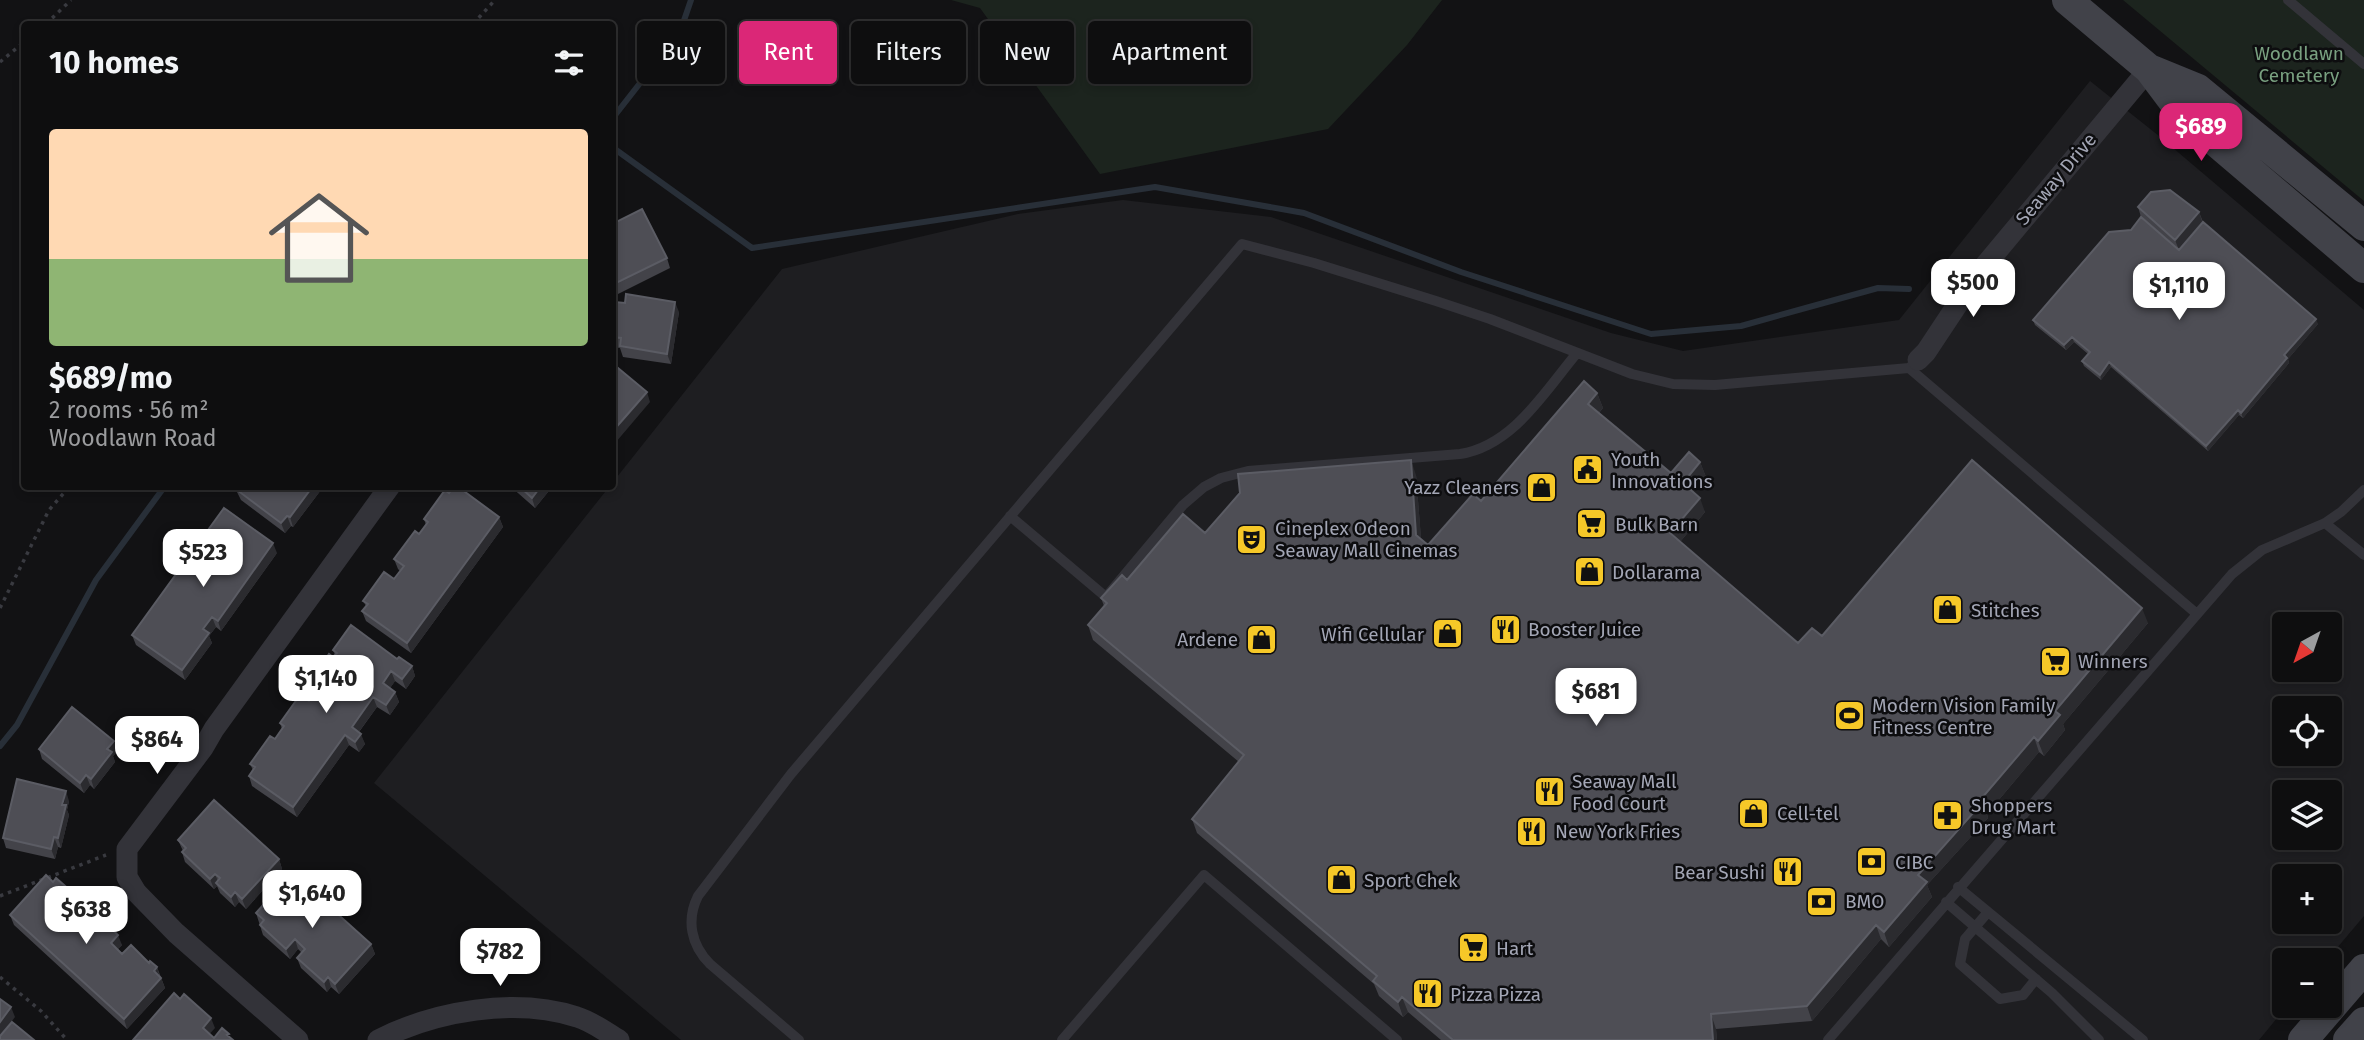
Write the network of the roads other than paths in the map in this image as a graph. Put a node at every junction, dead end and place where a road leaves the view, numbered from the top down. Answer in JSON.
{"nodes":[{"id":1,"x":2067,"y":0,"type":"edge"},
{"id":2,"x":2288,"y":0,"type":"edge"},
{"id":3,"x":2363,"y":63,"type":"edge"},
{"id":4,"x":2149,"y":69,"type":"junction"},
{"id":5,"x":2364,"y":226,"type":"edge"},
{"id":6,"x":2364,"y":268,"type":"edge"},
{"id":7,"x":1577,"y":352,"type":"junction"},
{"id":8,"x":1914,"y":364,"type":"junction"},
{"id":9,"x":387,"y":490,"type":"edge"},
{"id":10,"x":2364,"y":490,"type":"edge"},
{"id":11,"x":1010,"y":516,"type":"junction"},
{"id":12,"x":2325,"y":523,"type":"junction"},
{"id":13,"x":2364,"y":555,"type":"edge"},
{"id":14,"x":2197,"y":614,"type":"junction"},
{"id":15,"x":1958,"y":887,"type":"junction"},
{"id":16,"x":1946,"y":902,"type":"junction"},
{"id":17,"x":1988,"y":912,"type":"junction"},
{"id":18,"x":1975,"y":926,"type":"junction"},
{"id":19,"x":2364,"y":970,"type":"edge"},
{"id":20,"x":2036,"y":979,"type":"junction"},
{"id":21,"x":2364,"y":1022,"type":"edge"},
{"id":22,"x":298,"y":1040,"type":"edge"},
{"id":23,"x":378,"y":1040,"type":"edge"},
{"id":24,"x":619,"y":1040,"type":"edge"},
{"id":25,"x":799,"y":1040,"type":"edge"},
{"id":26,"x":1062,"y":1040,"type":"edge"},
{"id":27,"x":1397,"y":1040,"type":"edge"},
{"id":28,"x":1828,"y":1040,"type":"edge"},
{"id":29,"x":2099,"y":1040,"type":"edge"},
{"id":30,"x":2143,"y":1040,"type":"edge"},
{"id":31,"x":2304,"y":1040,"type":"edge"},
{"id":32,"x":2348,"y":1040,"type":"edge"}],
"edges":[{"from":1,"to":4,"type":"main road"},
{"from":2,"to":3,"type":"lane"},
{"from":4,"to":5,"type":"main road"},
{"from":4,"to":6,"type":"main road"},
{"from":4,"to":8,"type":"street","name":"Seaway Drive"},
{"from":7,"to":8,"type":"lane"},
{"from":7,"to":11,"type":"lane"},
{"from":7,"to":11,"type":"lane"},
{"from":8,"to":14,"type":"lane"},
{"from":9,"to":22,"type":"street"},
{"from":10,"to":12,"type":"lane"},
{"from":11,"to":25,"type":"lane"},
{"from":12,"to":13,"type":"lane"},
{"from":12,"to":14,"type":"lane"},
{"from":14,"to":15,"type":"lane"},
{"from":15,"to":16,"type":"lane"},
{"from":15,"to":17,"type":"lane"},
{"from":16,"to":18,"type":"lane"},
{"from":16,"to":28,"type":"lane"},
{"from":17,"to":18,"type":"lane"},
{"from":17,"to":30,"type":"lane"},
{"from":18,"to":20,"type":"lane"},
{"from":18,"to":20,"type":"lane"},
{"from":19,"to":31,"type":"main road"},
{"from":20,"to":29,"type":"lane"},
{"from":21,"to":32,"type":"main road"},
{"from":23,"to":24,"type":"street"},
{"from":26,"to":27,"type":"lane"}]}
